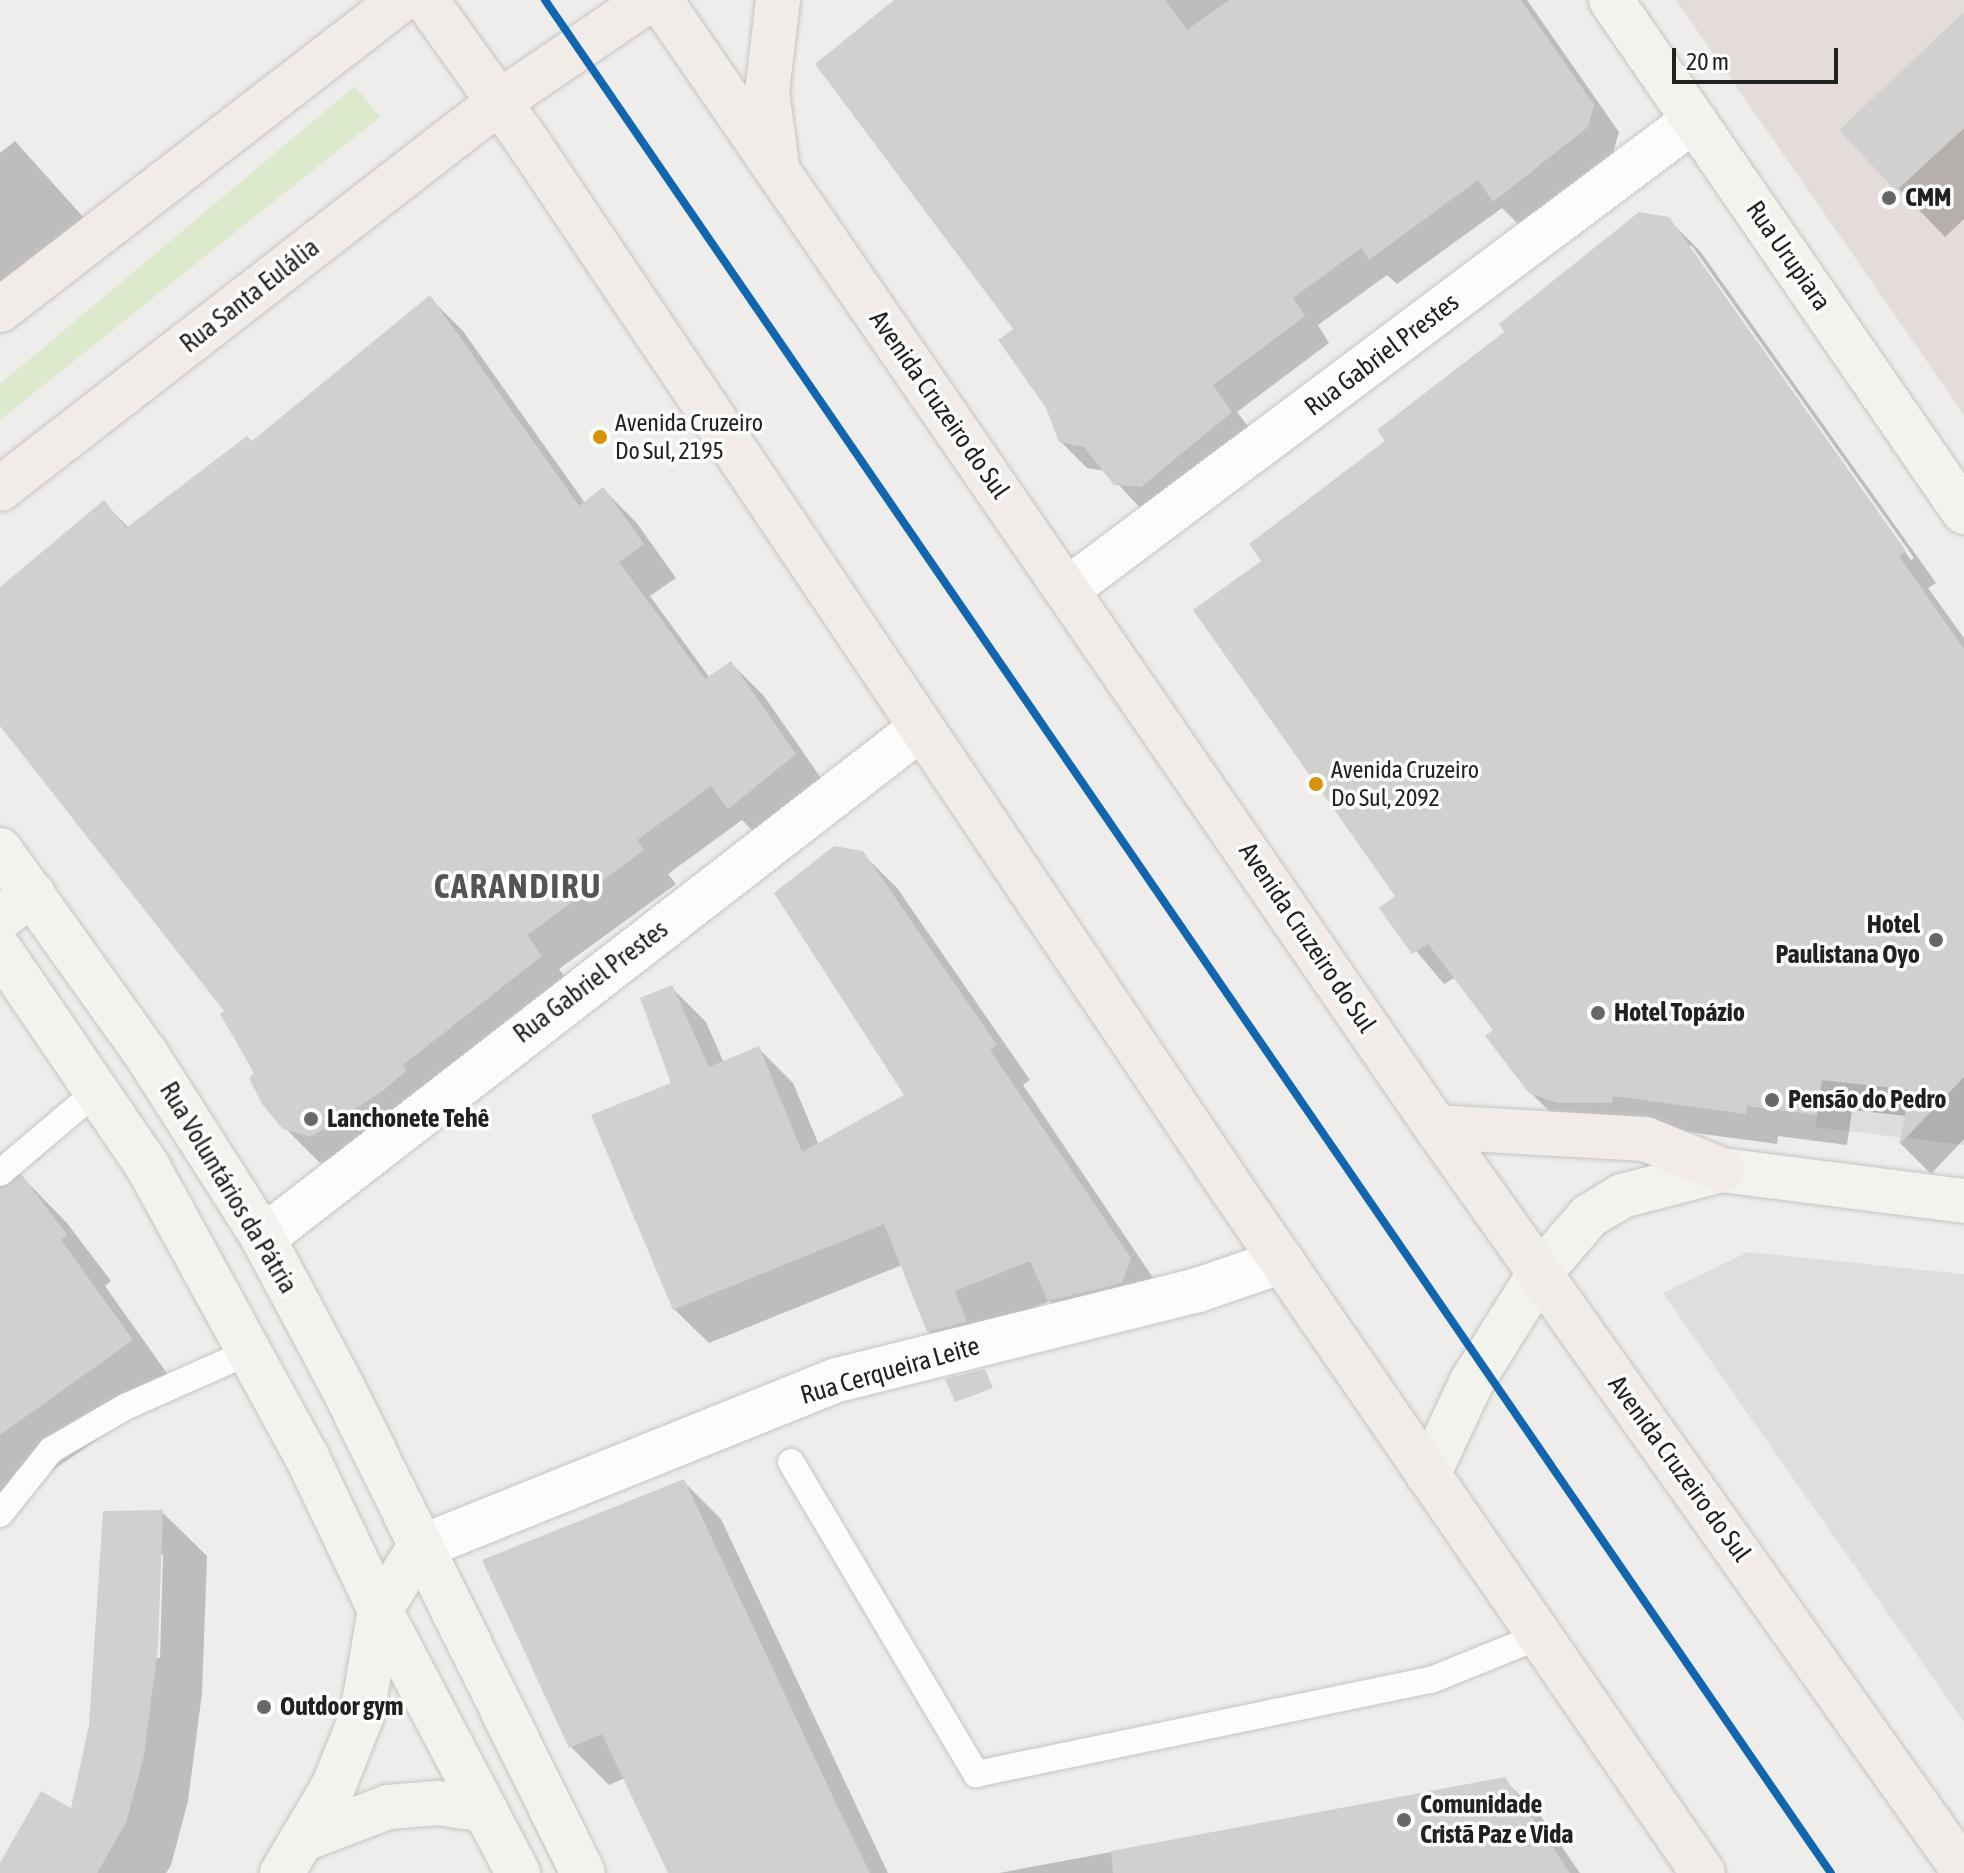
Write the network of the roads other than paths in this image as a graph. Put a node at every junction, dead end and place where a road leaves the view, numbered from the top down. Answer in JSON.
{"nodes":[{"id":1,"x":401,"y":0,"type":"edge"},
{"id":2,"x":426,"y":0,"type":"edge"},
{"id":3,"x":649,"y":0,"type":"edge"},
{"id":4,"x":660,"y":0,"type":"edge"},
{"id":5,"x":778,"y":0,"type":"edge"},
{"id":6,"x":1611,"y":0,"type":"edge"},
{"id":7,"x":499,"y":102,"type":"junction"},
{"id":8,"x":1694,"y":120,"type":"junction"},
{"id":9,"x":779,"y":175,"type":"junction"},
{"id":10,"x":0,"y":310,"type":"edge"},
{"id":11,"x":0,"y":489,"type":"edge"},
{"id":12,"x":1964,"y":512,"type":"edge"},
{"id":13,"x":1068,"y":589,"type":"junction"},
{"id":14,"x":921,"y":728,"type":"junction"},
{"id":15,"x":0,"y":850,"type":"edge"},
{"id":16,"x":16,"y":906,"type":"edge"},
{"id":17,"x":0,"y":950,"type":"edge"},
{"id":18,"x":99,"y":1089,"type":"junction"},
{"id":19,"x":1436,"y":1127,"type":"junction"},
{"id":20,"x":199,"y":1135,"type":"junction"},
{"id":21,"x":148,"y":1167,"type":"junction"},
{"id":22,"x":1722,"y":1170,"type":"junction"},
{"id":23,"x":0,"y":1173,"type":"edge"},
{"id":24,"x":1964,"y":1201,"type":"edge"},
{"id":25,"x":263,"y":1238,"type":"junction"},
{"id":26,"x":1282,"y":1261,"type":"junction"},
{"id":27,"x":1539,"y":1274,"type":"junction"},
{"id":28,"x":251,"y":1351,"type":"junction"},
{"id":29,"x":791,"y":1462,"type":"dead end"},
{"id":30,"x":1428,"y":1475,"type":"junction"},
{"id":31,"x":0,"y":1514,"type":"edge"},
{"id":32,"x":419,"y":1548,"type":"junction"},
{"id":33,"x":380,"y":1610,"type":"junction"},
{"id":34,"x":1540,"y":1636,"type":"junction"},
{"id":35,"x":485,"y":1810,"type":"junction"},
{"id":36,"x":307,"y":1838,"type":"junction"},
{"id":37,"x":1964,"y":1871,"type":"edge"},
{"id":38,"x":282,"y":1873,"type":"edge"},
{"id":39,"x":518,"y":1873,"type":"edge"},
{"id":40,"x":583,"y":1873,"type":"edge"},
{"id":41,"x":1703,"y":1873,"type":"edge"}],
"edges":[{"from":1,"to":10,"type":"main road"},
{"from":2,"to":7,"type":"main road"},
{"from":3,"to":7,"type":"main road","name":"Rua Santa Eulália"},
{"from":4,"to":9,"type":"main road","name":"Avenida Cruzeiro do Sul"},
{"from":5,"to":9,"type":"main road"},
{"from":6,"to":8,"type":"main road","name":"Rua Urupiara"},
{"from":7,"to":11,"type":"main road","name":"Rua Santa Eulália"},
{"from":7,"to":14,"type":"main road"},
{"from":8,"to":12,"type":"main road","name":"Rua Urupiara"},
{"from":8,"to":13,"type":"street","name":"Rua Gabriel Prestes"},
{"from":9,"to":13,"type":"main road","name":"Avenida Cruzeiro do Sul"},
{"from":13,"to":19,"type":"main road","name":"Avenida Cruzeiro do Sul"},
{"from":14,"to":25,"type":"street","name":"Rua Gabriel Prestes"},
{"from":14,"to":26,"type":"main road"},
{"from":15,"to":16,"type":"main road","name":"Rua Voluntários da Pátria"},
{"from":16,"to":20,"type":"main road","name":"Rua Voluntários da Pátria"},
{"from":17,"to":18,"type":"main road"},
{"from":18,"to":21,"type":"main road"},
{"from":18,"to":23,"type":"lane"},
{"from":19,"to":22,"type":"main road"},
{"from":19,"to":27,"type":"main road","name":"Avenida Cruzeiro do Sul"},
{"from":20,"to":21,"type":"main road"},
{"from":20,"to":25,"type":"main road","name":"Rua Voluntários da Pátria"},
{"from":21,"to":28,"type":"main road"},
{"from":22,"to":24,"type":"main road"},
{"from":22,"to":27,"type":"main road"},
{"from":25,"to":32,"type":"main road","name":"Rua Voluntários da Pátria"},
{"from":26,"to":30,"type":"main road"},
{"from":26,"to":32,"type":"street","name":"Rua Cerqueira Leite"},
{"from":27,"to":30,"type":"main road"},
{"from":27,"to":37,"type":"main road","name":"Avenida Cruzeiro do Sul"},
{"from":28,"to":31,"type":"lane"},
{"from":28,"to":33,"type":"main road"},
{"from":29,"to":34,"type":"lane"},
{"from":30,"to":34,"type":"main road"},
{"from":32,"to":33,"type":"main road"},
{"from":32,"to":40,"type":"main road","name":"Rua Voluntários da Pátria"},
{"from":33,"to":35,"type":"main road"},
{"from":33,"to":36,"type":"main road"},
{"from":34,"to":41,"type":"main road"},
{"from":35,"to":36,"type":"main road"},
{"from":35,"to":39,"type":"main road"},
{"from":36,"to":38,"type":"main road"}]}
